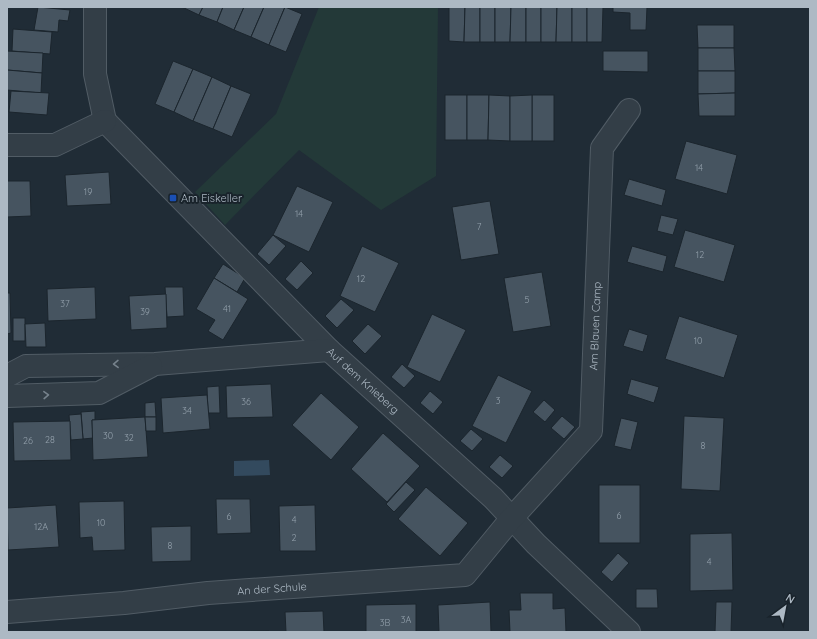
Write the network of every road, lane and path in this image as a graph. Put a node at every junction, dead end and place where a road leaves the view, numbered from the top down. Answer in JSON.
{"nodes":[{"id":1,"x":95,"y":7,"type":"edge"},
{"id":2,"x":629,"y":110,"type":"dead end"},
{"id":3,"x":105,"y":121,"type":"junction"},
{"id":4,"x":7,"y":145,"type":"edge"},
{"id":5,"x":329,"y":350,"type":"junction"},
{"id":6,"x":155,"y":364,"type":"junction"},
{"id":7,"x":7,"y":376,"type":"edge"},
{"id":8,"x":7,"y":396,"type":"edge"},
{"id":9,"x":512,"y":519,"type":"junction"},
{"id":10,"x":7,"y":612,"type":"edge"},
{"id":11,"x":629,"y":632,"type":"edge"}],
"edges":[{"from":1,"to":3,"type":"street"},
{"from":2,"to":9,"type":"street","name":"Am Blauen Camp"},
{"from":3,"to":4,"type":"street"},
{"from":3,"to":5,"type":"street","name":"Auf dem Knieberg"},
{"from":5,"to":6,"type":"street"},
{"from":5,"to":9,"type":"street","name":"Auf dem Knieberg"},
{"from":6,"to":7,"type":"street","one_way":true},
{"from":8,"to":6,"type":"street","one_way":true},
{"from":9,"to":10,"type":"street","name":"An der Schule"},
{"from":9,"to":11,"type":"street","name":"Auf dem Knieberg"}]}
